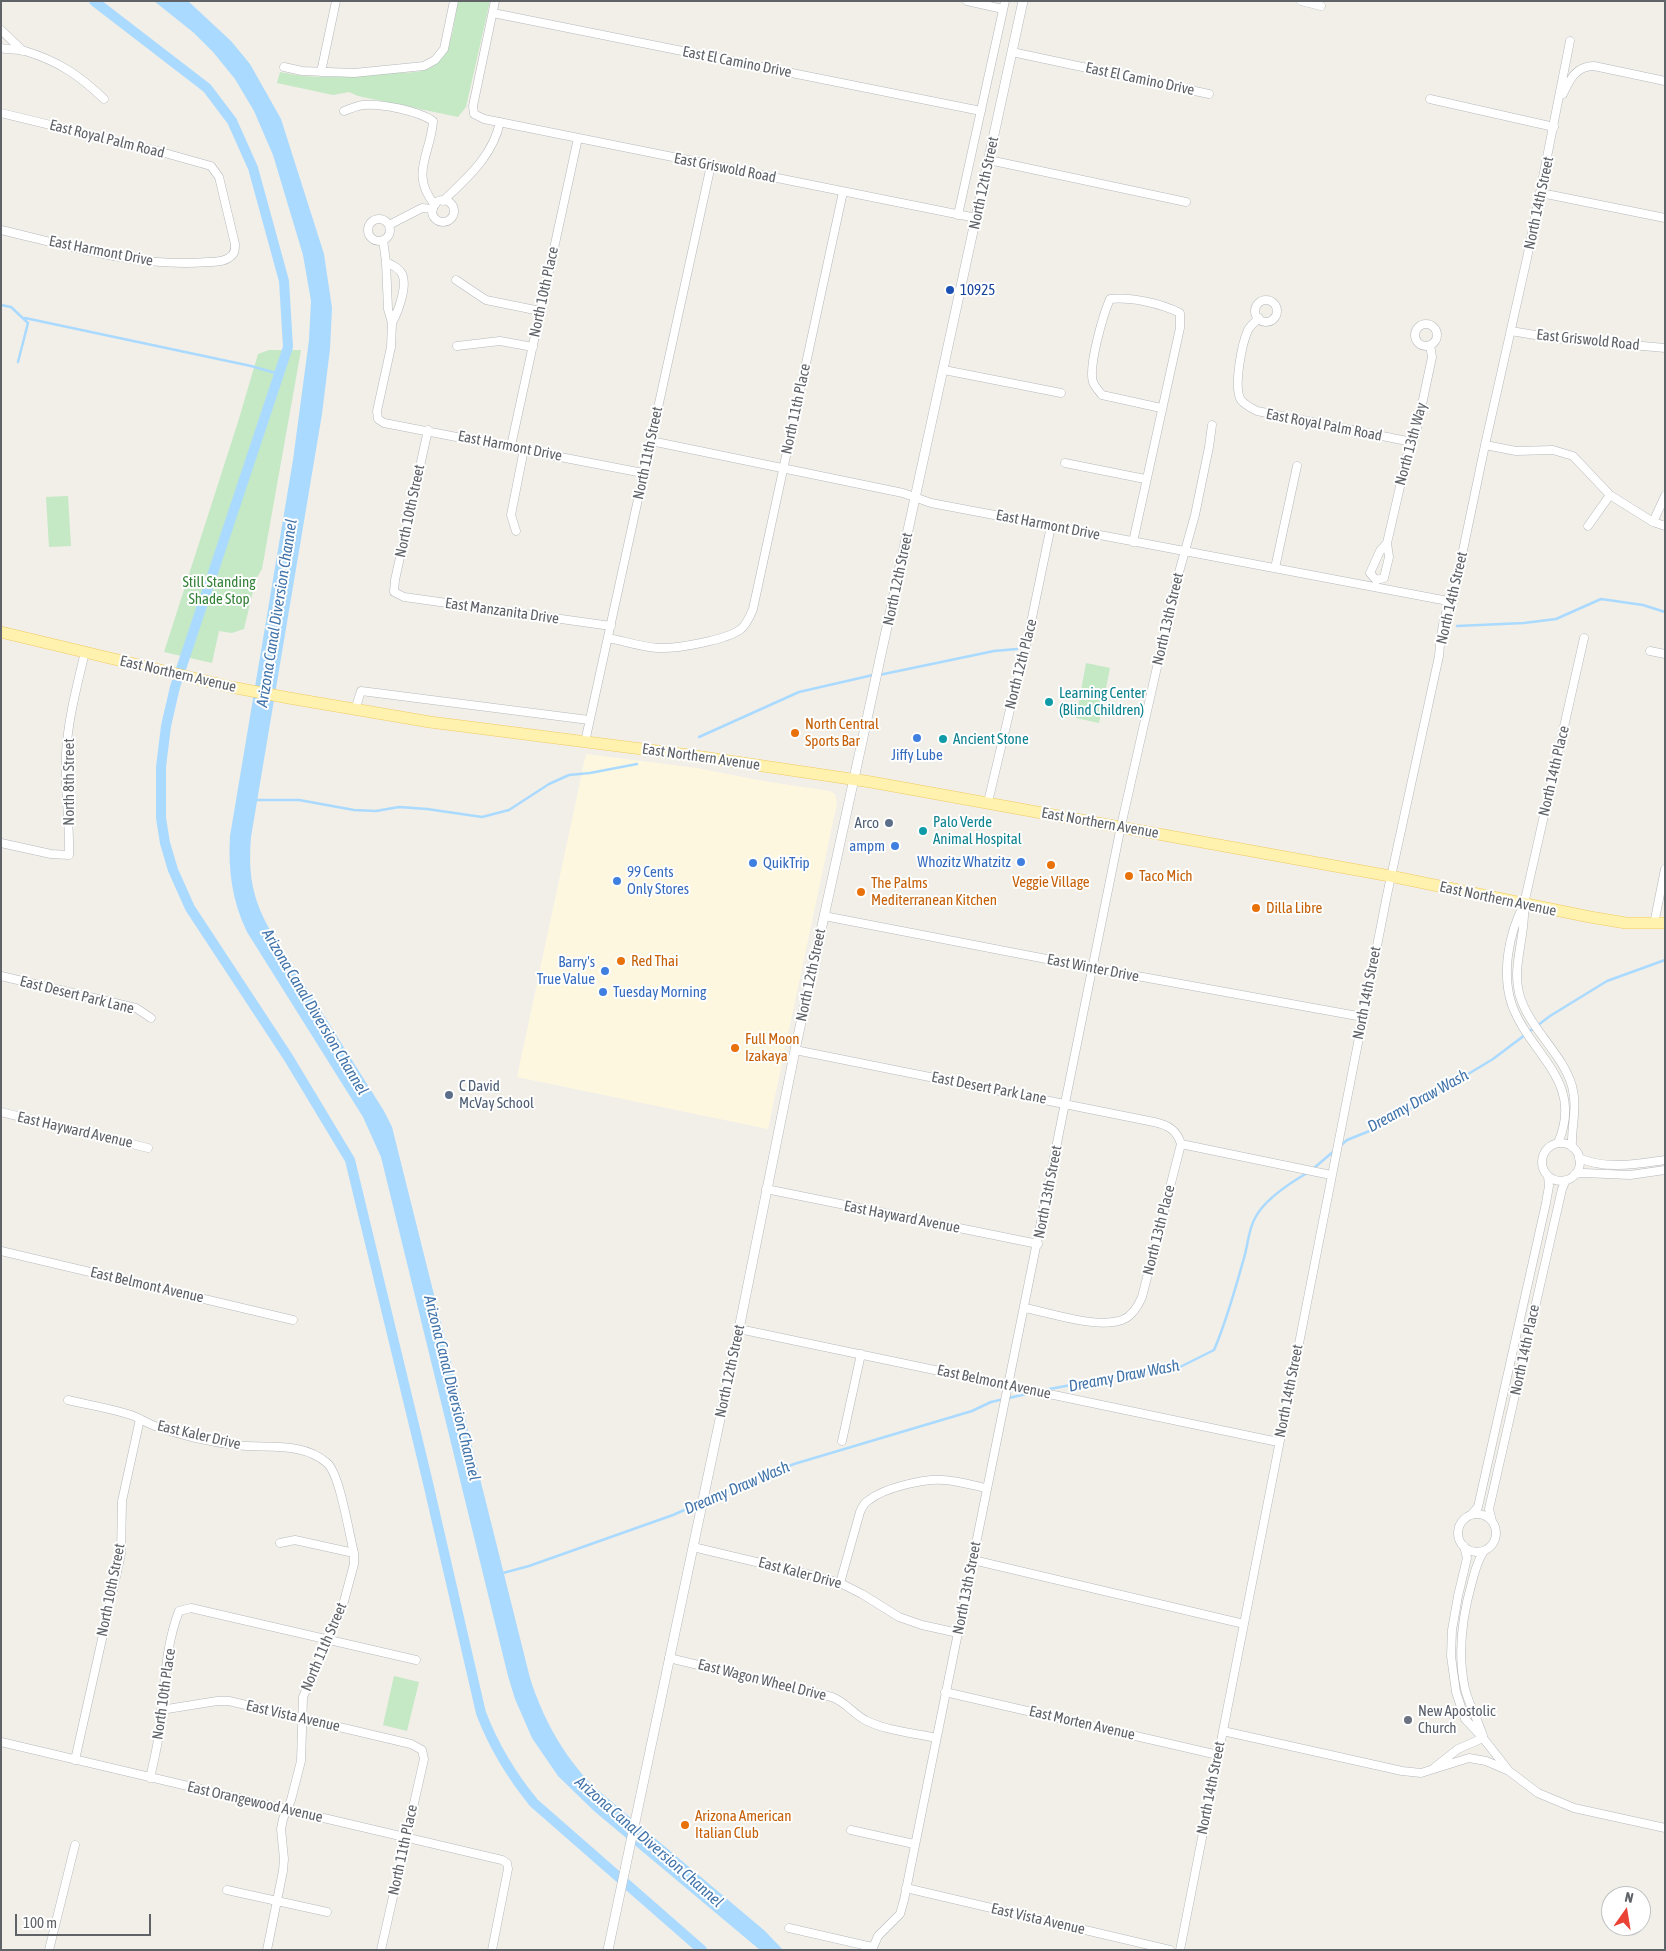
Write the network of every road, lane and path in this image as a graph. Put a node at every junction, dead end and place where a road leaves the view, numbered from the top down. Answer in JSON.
{"nodes":[{"id":1,"x":336,"y":1,"type":"edge"},
{"id":2,"x":454,"y":1,"type":"edge"},
{"id":3,"x":495,"y":1,"type":"edge"},
{"id":4,"x":967,"y":1,"type":"edge"},
{"id":5,"x":1023,"y":1,"type":"edge"},
{"id":6,"x":1300,"y":1,"type":"edge"},
{"id":7,"x":1004,"y":5,"type":"edge"},
{"id":8,"x":1321,"y":6,"type":"dead end"},
{"id":9,"x":493,"y":13,"type":"junction"},
{"id":10,"x":1,"y":30,"type":"edge"},
{"id":11,"x":1570,"y":41,"type":"dead end"},
{"id":12,"x":1,"y":48,"type":"edge"},
{"id":13,"x":23,"y":50,"type":"junction"},
{"id":14,"x":1012,"y":52,"type":"junction"},
{"id":15,"x":284,"y":66,"type":"dead end"},
{"id":16,"x":321,"y":72,"type":"junction"},
{"id":17,"x":1665,"y":81,"type":"edge"},
{"id":18,"x":1209,"y":94,"type":"dead end"},
{"id":19,"x":104,"y":99,"type":"dead end"},
{"id":20,"x":1430,"y":99,"type":"dead end"},
{"id":21,"x":1558,"y":104,"type":"junction"},
{"id":22,"x":344,"y":111,"type":"dead end"},
{"id":23,"x":981,"y":112,"type":"junction"},
{"id":24,"x":1,"y":113,"type":"edge"},
{"id":25,"x":500,"y":122,"type":"junction"},
{"id":26,"x":1554,"y":127,"type":"junction"},
{"id":27,"x":578,"y":138,"type":"junction"},
{"id":28,"x":989,"y":160,"type":"junction"},
{"id":29,"x":711,"y":165,"type":"junction"},
{"id":30,"x":843,"y":192,"type":"junction"},
{"id":31,"x":1541,"y":193,"type":"junction"},
{"id":32,"x":1186,"y":202,"type":"dead end"},
{"id":33,"x":437,"y":205,"type":"junction"},
{"id":34,"x":958,"y":215,"type":"junction"},
{"id":35,"x":976,"y":218,"type":"junction"},
{"id":36,"x":1665,"y":218,"type":"edge"},
{"id":37,"x":389,"y":225,"type":"junction"},
{"id":38,"x":1,"y":230,"type":"edge"},
{"id":39,"x":383,"y":240,"type":"junction"},
{"id":40,"x":232,"y":257,"type":"joint"},
{"id":41,"x":386,"y":262,"type":"junction"},
{"id":42,"x":456,"y":280,"type":"dead end"},
{"id":43,"x":540,"y":311,"type":"junction"},
{"id":44,"x":1258,"y":318,"type":"dead end"},
{"id":45,"x":392,"y":323,"type":"junction"},
{"id":46,"x":1511,"y":331,"type":"junction"},
{"id":47,"x":1430,"y":345,"type":"dead end"},
{"id":48,"x":457,"y":346,"type":"dead end"},
{"id":49,"x":533,"y":347,"type":"junction"},
{"id":50,"x":1665,"y":348,"type":"edge"},
{"id":51,"x":944,"y":370,"type":"junction"},
{"id":52,"x":1061,"y":393,"type":"dead end"},
{"id":53,"x":1161,"y":408,"type":"junction"},
{"id":54,"x":1212,"y":425,"type":"dead end"},
{"id":55,"x":428,"y":430,"type":"junction"},
{"id":56,"x":651,"y":441,"type":"junction"},
{"id":57,"x":1412,"y":442,"type":"junction"},
{"id":58,"x":1485,"y":445,"type":"junction"},
{"id":59,"x":511,"y":446,"type":"junction"},
{"id":60,"x":524,"y":449,"type":"junction"},
{"id":61,"x":1064,"y":463,"type":"dead end"},
{"id":62,"x":1297,"y":466,"type":"dead end"},
{"id":63,"x":783,"y":468,"type":"junction"},
{"id":64,"x":643,"y":473,"type":"junction"},
{"id":65,"x":1146,"y":479,"type":"junction"},
{"id":66,"x":1610,"y":494,"type":"junction"},
{"id":67,"x":1665,"y":496,"type":"edge"},
{"id":68,"x":916,"y":498,"type":"junction"},
{"id":69,"x":1654,"y":522,"type":"junction"},
{"id":70,"x":1051,"y":526,"type":"junction"},
{"id":71,"x":1588,"y":526,"type":"dead end"},
{"id":72,"x":1665,"y":526,"type":"edge"},
{"id":73,"x":516,"y":531,"type":"dead end"},
{"id":74,"x":1133,"y":542,"type":"junction"},
{"id":75,"x":1387,"y":542,"type":"junction"},
{"id":76,"x":1184,"y":551,"type":"junction"},
{"id":77,"x":1275,"y":568,"type":"junction"},
{"id":78,"x":1376,"y":580,"type":"junction"},
{"id":79,"x":1374,"y":588,"type":"junction"},
{"id":80,"x":394,"y":592,"type":"joint"},
{"id":81,"x":1448,"y":601,"type":"junction"},
{"id":82,"x":611,"y":626,"type":"junction"},
{"id":83,"x":1,"y":632,"type":"edge"},
{"id":84,"x":608,"y":638,"type":"junction"},
{"id":85,"x":1584,"y":638,"type":"dead end"},
{"id":86,"x":1650,"y":651,"type":"dead end"},
{"id":87,"x":85,"y":652,"type":"junction"},
{"id":88,"x":1665,"y":654,"type":"edge"},
{"id":89,"x":355,"y":710,"type":"junction"},
{"id":90,"x":589,"y":720,"type":"junction"},
{"id":91,"x":585,"y":742,"type":"junction"},
{"id":92,"x":854,"y":779,"type":"junction"},
{"id":93,"x":988,"y":802,"type":"junction"},
{"id":94,"x":1121,"y":826,"type":"junction"},
{"id":95,"x":1,"y":843,"type":"edge"},
{"id":96,"x":1665,"y":869,"type":"edge"},
{"id":97,"x":1390,"y":876,"type":"junction"},
{"id":98,"x":1524,"y":904,"type":"junction"},
{"id":99,"x":824,"y":916,"type":"junction"},
{"id":100,"x":1660,"y":924,"type":"edge"},
{"id":101,"x":1092,"y":968,"type":"junction"},
{"id":102,"x":1,"y":976,"type":"edge"},
{"id":103,"x":1363,"y":1016,"type":"junction"},
{"id":104,"x":151,"y":1018,"type":"dead end"},
{"id":105,"x":795,"y":1050,"type":"junction"},
{"id":106,"x":1066,"y":1104,"type":"junction"},
{"id":107,"x":1,"y":1112,"type":"edge"},
{"id":108,"x":1181,"y":1144,"type":"junction"},
{"id":109,"x":1558,"y":1144,"type":"junction"},
{"id":110,"x":1572,"y":1147,"type":"junction"},
{"id":111,"x":148,"y":1148,"type":"dead end"},
{"id":112,"x":1579,"y":1158,"type":"junction"},
{"id":113,"x":1665,"y":1160,"type":"edge"},
{"id":114,"x":1665,"y":1170,"type":"edge"},
{"id":115,"x":1575,"y":1174,"type":"junction"},
{"id":116,"x":1331,"y":1175,"type":"junction"},
{"id":117,"x":1548,"y":1176,"type":"junction"},
{"id":118,"x":1566,"y":1180,"type":"junction"},
{"id":119,"x":766,"y":1189,"type":"junction"},
{"id":120,"x":1038,"y":1244,"type":"junction"},
{"id":121,"x":1,"y":1251,"type":"edge"},
{"id":122,"x":1025,"y":1308,"type":"junction"},
{"id":123,"x":293,"y":1320,"type":"dead end"},
{"id":124,"x":739,"y":1329,"type":"junction"},
{"id":125,"x":861,"y":1354,"type":"junction"},
{"id":126,"x":1008,"y":1384,"type":"junction"},
{"id":127,"x":68,"y":1400,"type":"dead end"},
{"id":128,"x":140,"y":1419,"type":"junction"},
{"id":129,"x":842,"y":1440,"type":"dead end"},
{"id":130,"x":1278,"y":1442,"type":"junction"},
{"id":131,"x":329,"y":1464,"type":"joint"},
{"id":132,"x":986,"y":1488,"type":"junction"},
{"id":133,"x":1471,"y":1515,"type":"junction"},
{"id":134,"x":1492,"y":1521,"type":"junction"},
{"id":135,"x":280,"y":1543,"type":"dead end"},
{"id":136,"x":1464,"y":1546,"type":"junction"},
{"id":137,"x":693,"y":1547,"type":"junction"},
{"id":138,"x":1484,"y":1550,"type":"junction"},
{"id":139,"x":354,"y":1553,"type":"junction"},
{"id":140,"x":972,"y":1560,"type":"junction"},
{"id":141,"x":840,"y":1583,"type":"junction"},
{"id":142,"x":1244,"y":1624,"type":"junction"},
{"id":143,"x":958,"y":1633,"type":"junction"},
{"id":144,"x":329,"y":1640,"type":"junction"},
{"id":145,"x":669,"y":1658,"type":"junction"},
{"id":146,"x":416,"y":1660,"type":"dead end"},
{"id":147,"x":945,"y":1692,"type":"junction"},
{"id":148,"x":161,"y":1710,"type":"junction"},
{"id":149,"x":301,"y":1718,"type":"junction"},
{"id":150,"x":1223,"y":1730,"type":"junction"},
{"id":151,"x":936,"y":1738,"type":"junction"},
{"id":152,"x":1483,"y":1738,"type":"junction"},
{"id":153,"x":1,"y":1742,"type":"edge"},
{"id":154,"x":422,"y":1750,"type":"joint"},
{"id":155,"x":1218,"y":1755,"type":"junction"},
{"id":156,"x":75,"y":1760,"type":"junction"},
{"id":157,"x":1431,"y":1771,"type":"junction"},
{"id":158,"x":1509,"y":1771,"type":"junction"},
{"id":159,"x":150,"y":1778,"type":"junction"},
{"id":160,"x":287,"y":1810,"type":"junction"},
{"id":161,"x":1665,"y":1828,"type":"edge"},
{"id":162,"x":851,"y":1830,"type":"dead end"},
{"id":163,"x":405,"y":1838,"type":"junction"},
{"id":164,"x":914,"y":1844,"type":"junction"},
{"id":165,"x":75,"y":1845,"type":"dead end"},
{"id":166,"x":906,"y":1888,"type":"junction"},
{"id":167,"x":227,"y":1890,"type":"dead end"},
{"id":168,"x":277,"y":1901,"type":"junction"},
{"id":169,"x":327,"y":1912,"type":"dead end"},
{"id":170,"x":790,"y":1928,"type":"dead end"},
{"id":171,"x":872,"y":1948,"type":"edge"},
{"id":172,"x":49,"y":1950,"type":"edge"},
{"id":173,"x":267,"y":1950,"type":"edge"},
{"id":174,"x":381,"y":1950,"type":"edge"},
{"id":175,"x":492,"y":1950,"type":"edge"},
{"id":176,"x":608,"y":1950,"type":"edge"},
{"id":177,"x":1170,"y":1950,"type":"edge"},
{"id":178,"x":1180,"y":1950,"type":"edge"}],
"edges":[{"from":1,"to":16,"type":"street"},
{"from":2,"to":16,"type":"street"},
{"from":3,"to":9,"type":"street"},
{"from":4,"to":7,"type":"street"},
{"from":5,"to":14,"type":"street","name":"North 12th Street"},
{"from":6,"to":8,"type":"street"},
{"from":7,"to":23,"type":"street","name":"North 12th Street"},
{"from":9,"to":23,"type":"street","name":"East El Camino Drive"},
{"from":9,"to":25,"type":"street","name":"East Griswold Road"},
{"from":10,"to":13,"type":"street"},
{"from":11,"to":21,"type":"street","name":"North 14th Street"},
{"from":12,"to":13,"type":"street"},
{"from":13,"to":19,"type":"street"},
{"from":14,"to":18,"type":"street","name":"East El Camino Drive"},
{"from":14,"to":28,"type":"street","name":"North 12th Street"},
{"from":15,"to":16,"type":"street"},
{"from":17,"to":21,"type":"street"},
{"from":20,"to":26,"type":"street"},
{"from":21,"to":26,"type":"street","name":"North 14th Street"},
{"from":22,"to":33,"type":"street"},
{"from":23,"to":34,"type":"street","name":"North 12th Street"},
{"from":24,"to":40,"type":"street","name":"East Royal Palm Road"},
{"from":25,"to":27,"type":"street","name":"East Griswold Road"},
{"from":25,"to":33,"type":"street"},
{"from":26,"to":31,"type":"street","name":"North 14th Street"},
{"from":27,"to":29,"type":"street","name":"East Griswold Road"},
{"from":27,"to":43,"type":"street","name":"North 10th Place"},
{"from":28,"to":32,"type":"street"},
{"from":28,"to":35,"type":"street","name":"North 12th Street"},
{"from":29,"to":30,"type":"street","name":"East Griswold Road"},
{"from":29,"to":56,"type":"street","name":"North 11th Street"},
{"from":30,"to":34,"type":"street","name":"East Griswold Road"},
{"from":30,"to":63,"type":"street","name":"North 11th Place"},
{"from":31,"to":36,"type":"street"},
{"from":31,"to":46,"type":"street","name":"North 14th Street"},
{"from":33,"to":37,"type":"street"},
{"from":34,"to":35,"type":"street","name":"East Griswold Road"},
{"from":35,"to":51,"type":"street","name":"North 12th Street"},
{"from":37,"to":39,"type":"street"},
{"from":37,"to":39,"type":"street"},
{"from":38,"to":40,"type":"street","name":"East Harmont Drive"},
{"from":39,"to":41,"type":"street"},
{"from":41,"to":45,"type":"street"},
{"from":41,"to":45,"type":"street"},
{"from":42,"to":43,"type":"street"},
{"from":43,"to":49,"type":"street","name":"North 10th Place"},
{"from":44,"to":57,"type":"street","name":"East Royal Palm Road"},
{"from":45,"to":55,"type":"street","name":"East Harmont Drive"},
{"from":46,"to":50,"type":"street","name":"East Griswold Road"},
{"from":46,"to":58,"type":"street","name":"North 14th Street"},
{"from":47,"to":57,"type":"street","name":"North 13th Way"},
{"from":48,"to":49,"type":"street"},
{"from":49,"to":59,"type":"street","name":"North 10th Place"},
{"from":51,"to":52,"type":"street"},
{"from":51,"to":68,"type":"street","name":"North 12th Street"},
{"from":53,"to":53,"type":"street"},
{"from":53,"to":65,"type":"street"},
{"from":54,"to":76,"type":"street","name":"North 13th Street"},
{"from":55,"to":59,"type":"street","name":"East Harmont Drive"},
{"from":55,"to":80,"type":"street","name":"North 10th Street"},
{"from":56,"to":63,"type":"street","name":"East Harmont Drive"},
{"from":56,"to":64,"type":"street","name":"North 11th Street"},
{"from":57,"to":75,"type":"street","name":"North 13th Way"},
{"from":58,"to":66,"type":"street"},
{"from":58,"to":81,"type":"street","name":"North 14th Street"},
{"from":59,"to":60,"type":"street","name":"East Harmont Drive"},
{"from":60,"to":64,"type":"street","name":"East Harmont Drive"},
{"from":60,"to":73,"type":"street"},
{"from":61,"to":65,"type":"street"},
{"from":62,"to":77,"type":"street"},
{"from":63,"to":68,"type":"street","name":"East Harmont Drive"},
{"from":63,"to":84,"type":"street","name":"North 11th Place"},
{"from":64,"to":82,"type":"street","name":"North 11th Street"},
{"from":65,"to":74,"type":"street"},
{"from":66,"to":69,"type":"street"},
{"from":66,"to":71,"type":"street"},
{"from":67,"to":69,"type":"street"},
{"from":68,"to":70,"type":"street","name":"East Harmont Drive"},
{"from":68,"to":92,"type":"street","name":"North 12th Street"},
{"from":69,"to":72,"type":"street"},
{"from":70,"to":74,"type":"street","name":"East Harmont Drive"},
{"from":70,"to":93,"type":"street","name":"North 12th Place"},
{"from":74,"to":76,"type":"street","name":"East Harmont Drive"},
{"from":75,"to":78,"type":"street","name":"North 13th Way"},
{"from":75,"to":78,"type":"street","name":"North 13th Way"},
{"from":76,"to":77,"type":"street","name":"East Harmont Drive"},
{"from":76,"to":94,"type":"street","name":"North 13th Street"},
{"from":77,"to":79,"type":"street","name":"East Harmont Drive"},
{"from":78,"to":79,"type":"street","name":"North 13th Way"},
{"from":79,"to":81,"type":"street","name":"East Harmont Drive"},
{"from":80,"to":82,"type":"street","name":"East Manzanita Drive"},
{"from":81,"to":97,"type":"street","name":"North 14th Street"},
{"from":82,"to":84,"type":"street","name":"North 11th Street"},
{"from":83,"to":87,"type":"main road","name":"East Northern Avenue"},
{"from":84,"to":90,"type":"street","name":"North 11th Street"},
{"from":85,"to":98,"type":"street","name":"North 14th Place"},
{"from":86,"to":88,"type":"street"},
{"from":87,"to":89,"type":"main road","name":"East Northern Avenue"},
{"from":87,"to":95,"type":"street","name":"North 8th Street"},
{"from":89,"to":90,"type":"street"},
{"from":89,"to":91,"type":"main road","name":"East Northern Avenue"},
{"from":90,"to":91,"type":"street","name":"North 11th Street"},
{"from":91,"to":92,"type":"main road","name":"East Northern Avenue"},
{"from":92,"to":93,"type":"main road","name":"East Northern Avenue"},
{"from":92,"to":99,"type":"street","name":"North 12th Street"},
{"from":93,"to":94,"type":"main road","name":"East Northern Avenue"},
{"from":94,"to":97,"type":"main road","name":"East Northern Avenue"},
{"from":94,"to":101,"type":"street","name":"North 13th Street"},
{"from":96,"to":100,"type":"street"},
{"from":97,"to":98,"type":"main road","name":"East Northern Avenue"},
{"from":97,"to":103,"type":"street","name":"North 14th Street"},
{"from":98,"to":100,"type":"main road","name":"East Northern Avenue"},
{"from":98,"to":109,"type":"street","name":"North 14th Place"},
{"from":98,"to":110,"type":"street","name":"North 14th Place"},
{"from":99,"to":101,"type":"street","name":"East Winter Drive"},
{"from":99,"to":105,"type":"street","name":"North 12th Street"},
{"from":101,"to":103,"type":"street","name":"East Winter Drive"},
{"from":101,"to":106,"type":"street","name":"North 13th Street"},
{"from":102,"to":104,"type":"street","name":"East Desert Park Lane"},
{"from":103,"to":116,"type":"street","name":"North 14th Street"},
{"from":105,"to":106,"type":"street","name":"East Desert Park Lane"},
{"from":105,"to":119,"type":"street","name":"North 12th Street"},
{"from":106,"to":108,"type":"street","name":"East Desert Park Lane"},
{"from":106,"to":120,"type":"street","name":"North 13th Street"},
{"from":107,"to":111,"type":"street","name":"East Hayward Avenue"},
{"from":108,"to":116,"type":"street"},
{"from":108,"to":122,"type":"street","name":"North 13th Place"},
{"from":109,"to":110,"type":"street"},
{"from":109,"to":117,"type":"street","name":"North 14th Place"},
{"from":110,"to":112,"type":"street"},
{"from":112,"to":113,"type":"street"},
{"from":112,"to":115,"type":"street"},
{"from":114,"to":115,"type":"street"},
{"from":115,"to":118,"type":"street"},
{"from":116,"to":130,"type":"street","name":"North 14th Street"},
{"from":117,"to":118,"type":"street"},
{"from":117,"to":133,"type":"street","name":"North 14th Place"},
{"from":118,"to":134,"type":"street","name":"North 14th Place"},
{"from":119,"to":120,"type":"street","name":"East Hayward Avenue"},
{"from":119,"to":124,"type":"street","name":"North 12th Street"},
{"from":120,"to":122,"type":"street","name":"North 13th Street"},
{"from":121,"to":123,"type":"street","name":"East Belmont Avenue"},
{"from":122,"to":126,"type":"street","name":"North 13th Street"},
{"from":124,"to":125,"type":"street","name":"East Belmont Avenue"},
{"from":124,"to":137,"type":"street","name":"North 12th Street"},
{"from":125,"to":126,"type":"street","name":"East Belmont Avenue"},
{"from":125,"to":129,"type":"street"},
{"from":126,"to":130,"type":"street","name":"East Belmont Avenue"},
{"from":126,"to":132,"type":"street","name":"North 13th Street"},
{"from":127,"to":128,"type":"street","name":"East Kaler Drive"},
{"from":128,"to":131,"type":"street","name":"East Kaler Drive"},
{"from":128,"to":156,"type":"street","name":"North 10th Street"},
{"from":130,"to":142,"type":"street","name":"North 14th Street"},
{"from":131,"to":139,"type":"street","name":"North 11th Street"},
{"from":132,"to":140,"type":"street","name":"North 13th Street"},
{"from":132,"to":141,"type":"street"},
{"from":133,"to":134,"type":"street"},
{"from":133,"to":136,"type":"street","name":"North 14th Place"},
{"from":134,"to":138,"type":"street","name":"North 14th Place"},
{"from":135,"to":139,"type":"street"},
{"from":136,"to":138,"type":"street"},
{"from":136,"to":152,"type":"street","name":"North 14th Place"},
{"from":137,"to":141,"type":"street","name":"East Kaler Drive"},
{"from":137,"to":145,"type":"street","name":"North 12th Street"},
{"from":138,"to":152,"type":"street","name":"North 14th Place"},
{"from":139,"to":144,"type":"street","name":"North 11th Street"},
{"from":140,"to":142,"type":"street"},
{"from":140,"to":143,"type":"street","name":"North 13th Street"},
{"from":141,"to":143,"type":"street","name":"East Kaler Drive"},
{"from":142,"to":150,"type":"street","name":"North 14th Street"},
{"from":143,"to":147,"type":"street","name":"North 13th Street"},
{"from":144,"to":146,"type":"street"},
{"from":144,"to":148,"type":"street","name":"North 10th Place"},
{"from":144,"to":149,"type":"street","name":"North 11th Street"},
{"from":145,"to":151,"type":"street","name":"East Wagon Wheel Drive"},
{"from":145,"to":176,"type":"street","name":"North 12th Street"},
{"from":147,"to":151,"type":"street","name":"North 13th Street"},
{"from":147,"to":155,"type":"street","name":"East Morten Avenue"},
{"from":148,"to":149,"type":"street","name":"East Vista Avenue"},
{"from":148,"to":159,"type":"street","name":"North 10th Place"},
{"from":149,"to":154,"type":"street","name":"East Vista Avenue"},
{"from":149,"to":160,"type":"street","name":"North 11th Street"},
{"from":150,"to":155,"type":"street","name":"North 14th Street"},
{"from":150,"to":157,"type":"street"},
{"from":151,"to":164,"type":"street","name":"North 13th Street"},
{"from":152,"to":157,"type":"street"},
{"from":152,"to":158,"type":"street"},
{"from":153,"to":156,"type":"street","name":"East Orangewood Avenue"},
{"from":154,"to":163,"type":"street","name":"North 11th Place"},
{"from":155,"to":178,"type":"street","name":"North 14th Street"},
{"from":156,"to":159,"type":"street","name":"East Orangewood Avenue"},
{"from":157,"to":158,"type":"street"},
{"from":158,"to":161,"type":"street"},
{"from":159,"to":160,"type":"street","name":"East Orangewood Avenue"},
{"from":160,"to":163,"type":"street","name":"East Orangewood Avenue"},
{"from":160,"to":168,"type":"street","name":"North 11th Street"},
{"from":162,"to":164,"type":"street"},
{"from":163,"to":174,"type":"street","name":"North 11th Place"},
{"from":163,"to":175,"type":"street","name":"East Orangewood Avenue"},
{"from":164,"to":166,"type":"street","name":"North 13th Street"},
{"from":165,"to":172,"type":"street"},
{"from":166,"to":171,"type":"street","name":"North 13th Street"},
{"from":166,"to":177,"type":"street","name":"East Vista Avenue"},
{"from":167,"to":168,"type":"street"},
{"from":168,"to":169,"type":"street"},
{"from":168,"to":173,"type":"street","name":"North 11th Street"},
{"from":170,"to":171,"type":"street"}]}
